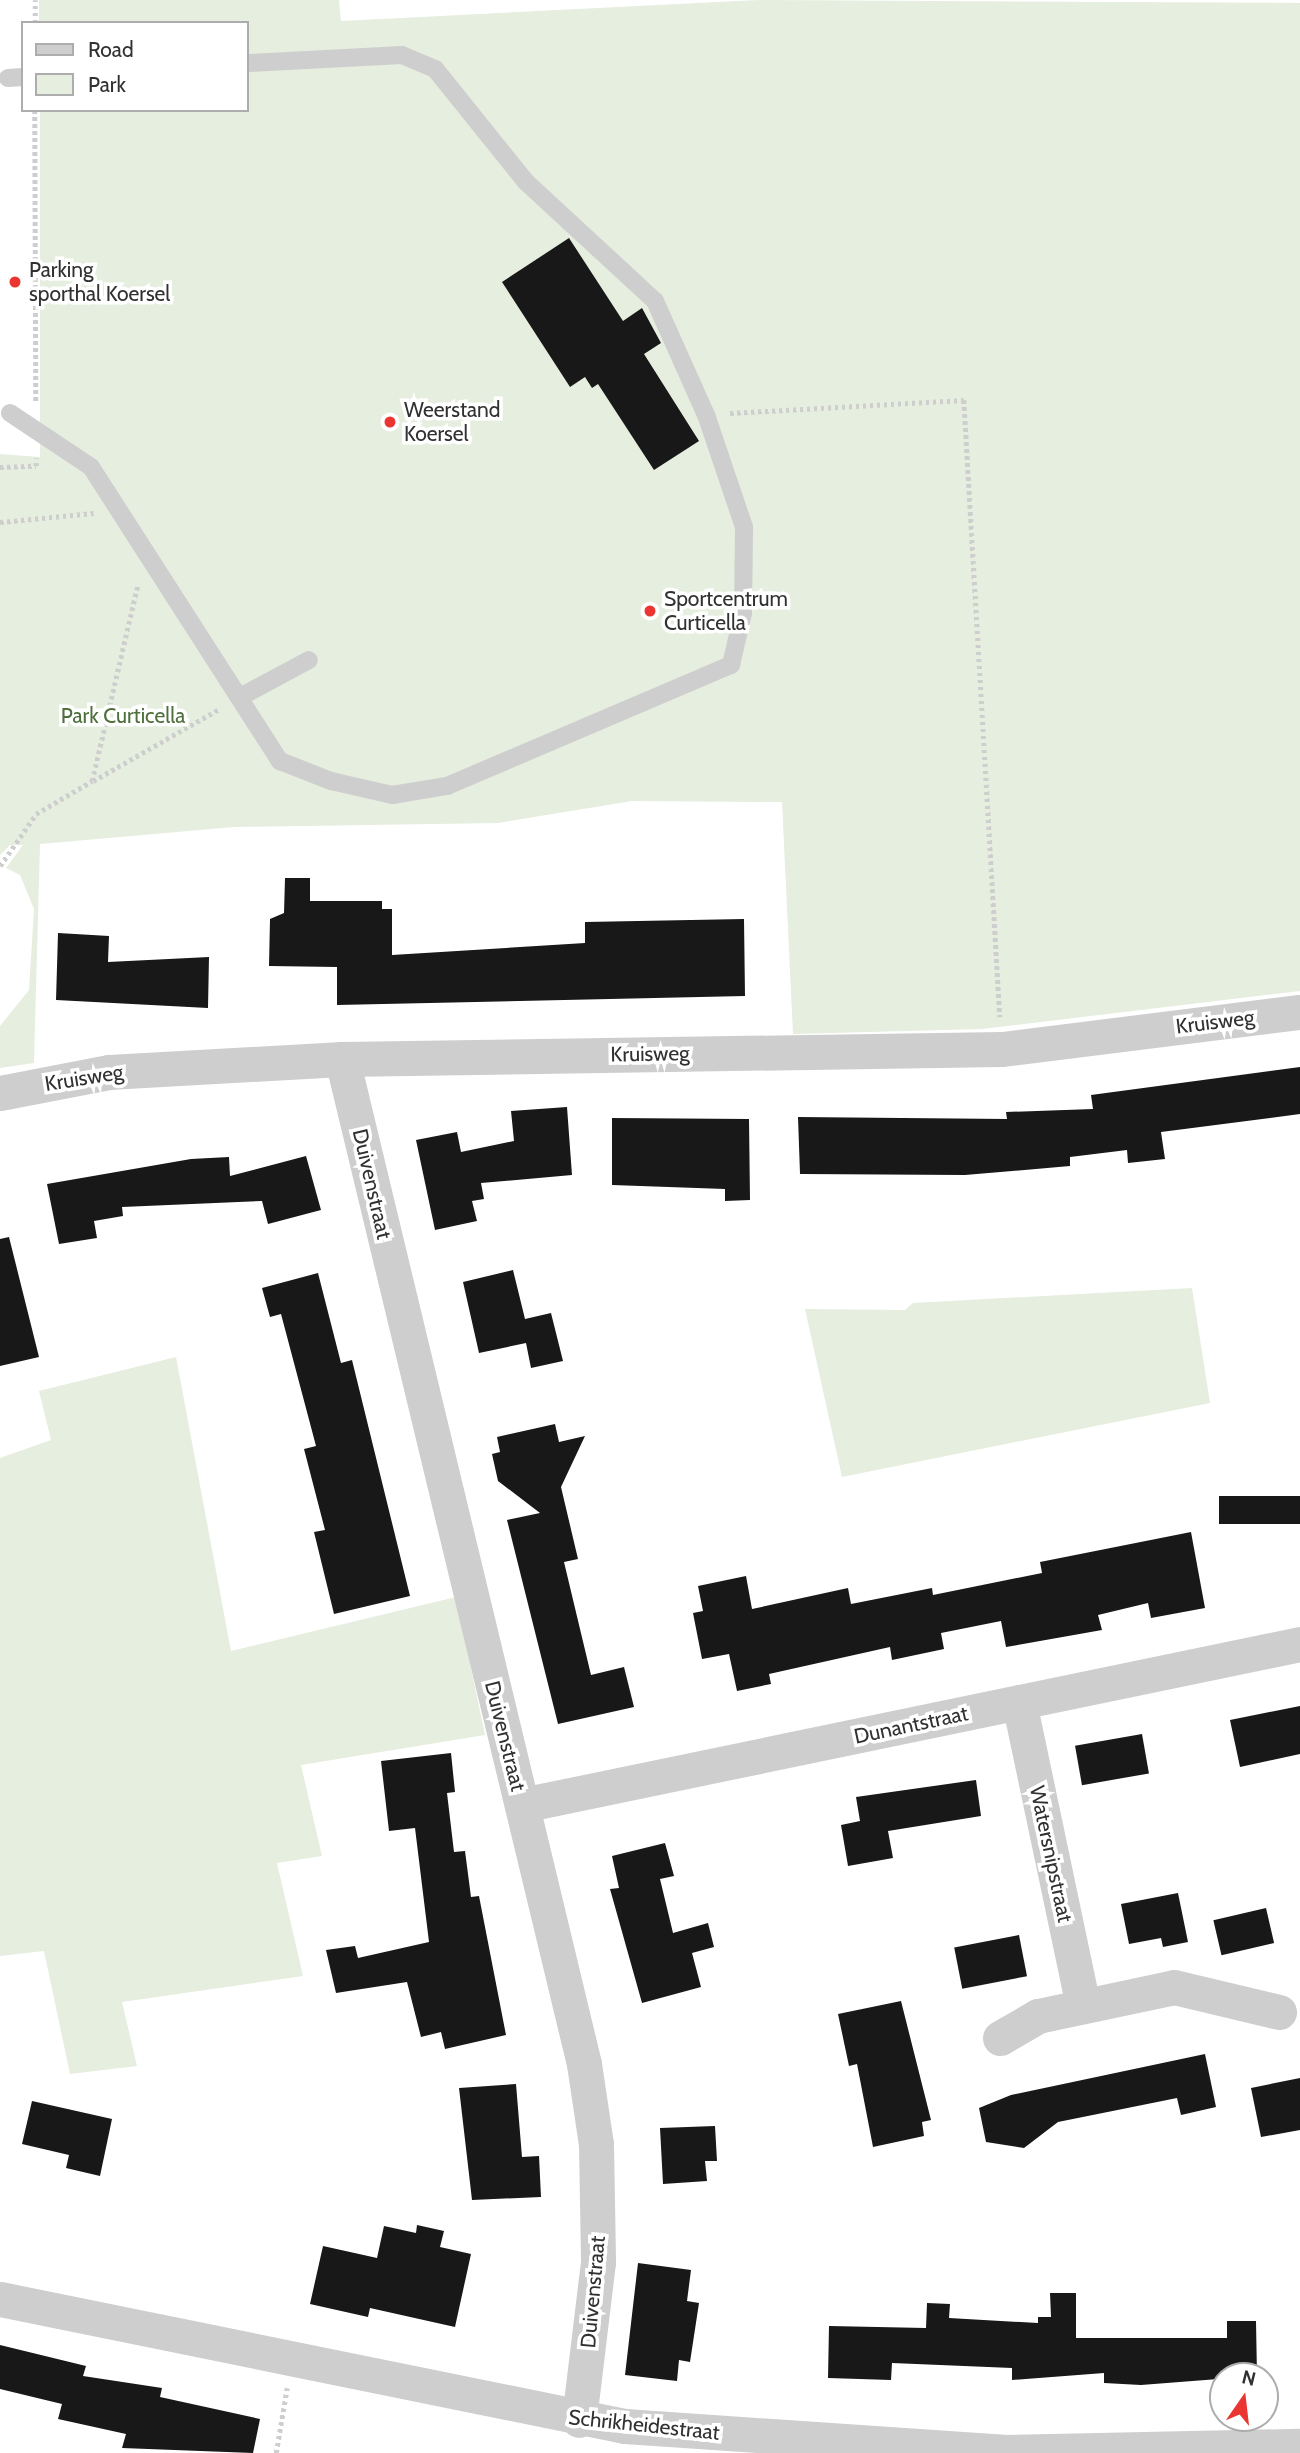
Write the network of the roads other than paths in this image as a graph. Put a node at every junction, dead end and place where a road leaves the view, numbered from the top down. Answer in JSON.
{"nodes":[{"id":1,"x":248,"y":63,"type":"edge"},
{"id":2,"x":9,"y":413,"type":"dead end"},
{"id":3,"x":309,"y":660,"type":"dead end"},
{"id":4,"x":240,"y":697,"type":"junction"},
{"id":5,"x":1300,"y":1012,"type":"edge"},
{"id":6,"x":342,"y":1059,"type":"junction"},
{"id":7,"x":0,"y":1093,"type":"edge"},
{"id":8,"x":1300,"y":1644,"type":"edge"},
{"id":9,"x":1019,"y":1702,"type":"junction"},
{"id":10,"x":522,"y":1805,"type":"junction"},
{"id":11,"x":1083,"y":2005,"type":"junction"},
{"id":12,"x":1279,"y":2012,"type":"dead end"},
{"id":13,"x":1000,"y":2038,"type":"dead end"},
{"id":14,"x":0,"y":2299,"type":"edge"},
{"id":15,"x":579,"y":2420,"type":"junction"},
{"id":16,"x":623,"y":2440,"type":"edge"},
{"id":17,"x":1300,"y":2446,"type":"edge"},
{"id":18,"x":1244,"y":2451,"type":"edge"}],
"edges":[{"from":1,"to":4,"type":"lane"},
{"from":2,"to":4,"type":"lane"},
{"from":3,"to":4,"type":"lane"},
{"from":5,"to":6,"type":"street","name":"Kruisweg"},
{"from":6,"to":7,"type":"street","name":"Kruisweg"},
{"from":6,"to":10,"type":"street","name":"Duivenstraat"},
{"from":8,"to":9,"type":"street","name":"Dunantstraat"},
{"from":9,"to":10,"type":"street","name":"Dunantstraat"},
{"from":9,"to":11,"type":"street","name":"Watersnipstraat"},
{"from":10,"to":15,"type":"street","name":"Duivenstraat"},
{"from":11,"to":12,"type":"street"},
{"from":11,"to":13,"type":"street"},
{"from":14,"to":15,"type":"street","name":"Schrikheidestraat"},
{"from":15,"to":16,"type":"street","name":"Schrikheidestraat"},
{"from":16,"to":18,"type":"street","name":"Schrikheidestraat"},
{"from":17,"to":18,"type":"street","name":"Schrikheidestraat"}]}
